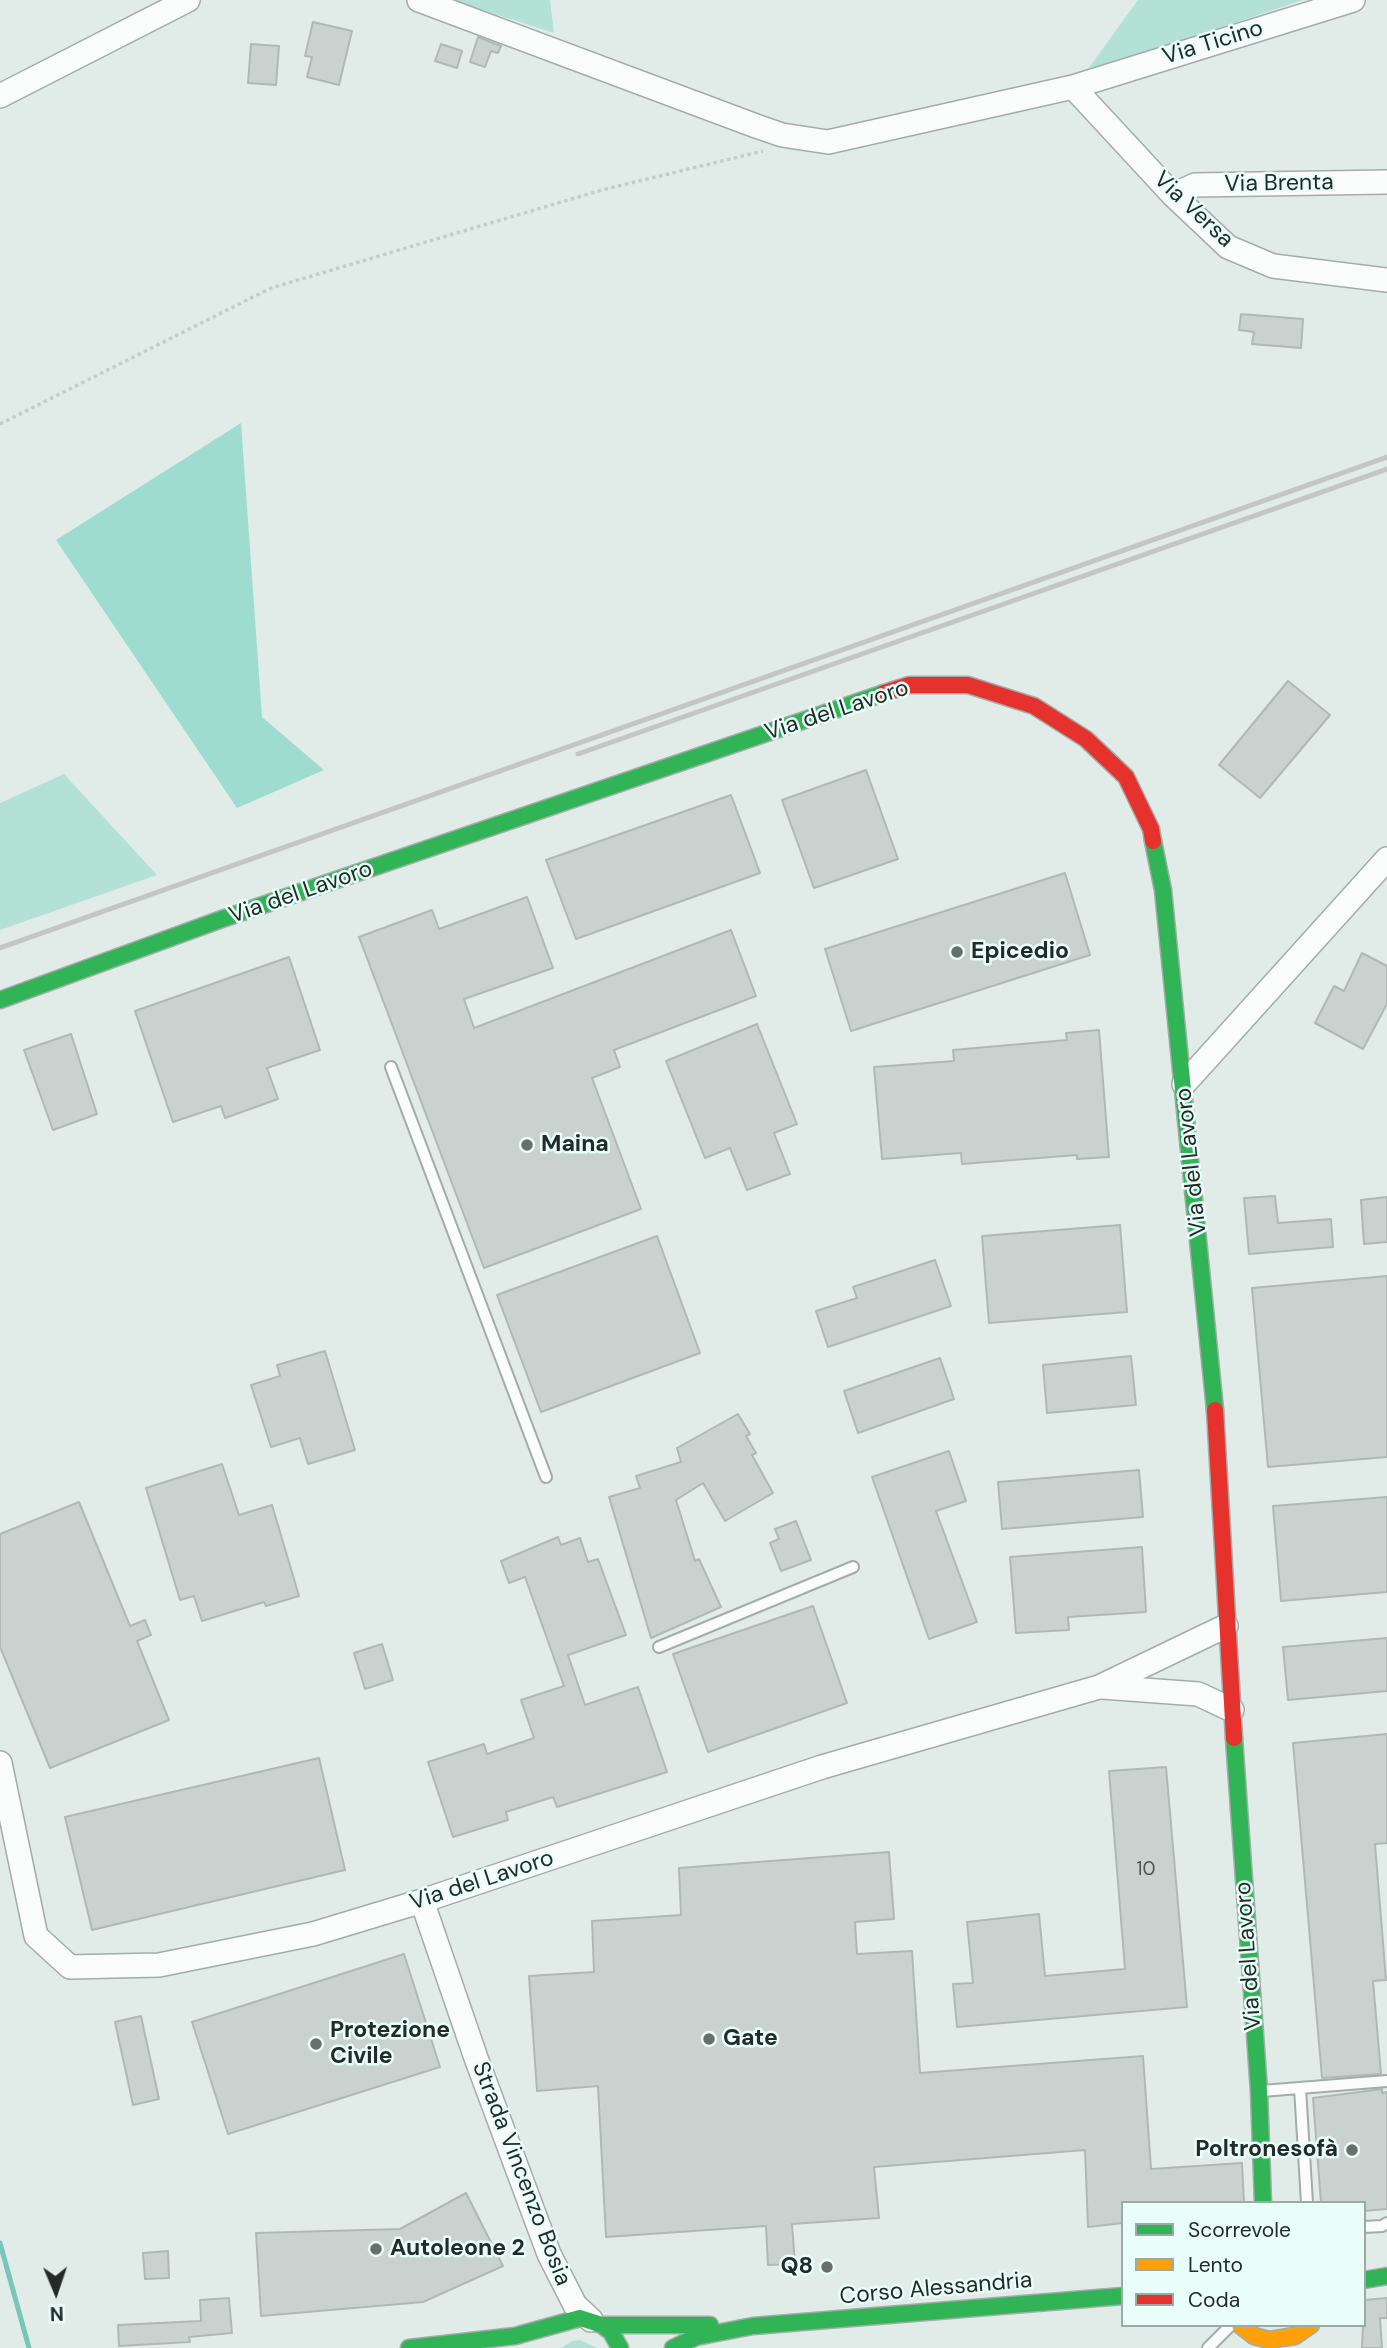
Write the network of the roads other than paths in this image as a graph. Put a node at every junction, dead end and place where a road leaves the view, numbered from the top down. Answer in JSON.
{"nodes":[{"id":1,"x":188,"y":0,"type":"edge"},
{"id":2,"x":419,"y":0,"type":"edge"},
{"id":3,"x":1353,"y":0,"type":"edge"},
{"id":4,"x":1073,"y":87,"type":"junction"},
{"id":5,"x":0,"y":96,"type":"edge"},
{"id":6,"x":1387,"y":182,"type":"edge"},
{"id":7,"x":1173,"y":195,"type":"junction"},
{"id":8,"x":1387,"y":280,"type":"edge"},
{"id":9,"x":1387,"y":859,"type":"edge"},
{"id":10,"x":0,"y":1000,"type":"edge"},
{"id":11,"x":391,"y":1067,"type":"dead end"},
{"id":12,"x":1184,"y":1084,"type":"junction"},
{"id":13,"x":546,"y":1477,"type":"dead end"},
{"id":14,"x":853,"y":1567,"type":"dead end"},
{"id":15,"x":1226,"y":1626,"type":"junction"},
{"id":16,"x":659,"y":1647,"type":"dead end"},
{"id":17,"x":1099,"y":1687,"type":"junction"},
{"id":18,"x":1232,"y":1710,"type":"junction"},
{"id":19,"x":0,"y":1763,"type":"edge"},
{"id":20,"x":422,"y":1901,"type":"junction"},
{"id":21,"x":1387,"y":2081,"type":"edge"},
{"id":22,"x":1300,"y":2088,"type":"junction"},
{"id":23,"x":1259,"y":2091,"type":"junction"},
{"id":24,"x":1263,"y":2201,"type":"edge"},
{"id":25,"x":1307,"y":2201,"type":"edge"},
{"id":26,"x":1387,"y":2223,"type":"edge"},
{"id":27,"x":1366,"y":2227,"type":"edge"},
{"id":28,"x":1387,"y":2276,"type":"edge"},
{"id":29,"x":1366,"y":2280,"type":"edge"},
{"id":30,"x":1121,"y":2296,"type":"edge"},
{"id":31,"x":559,"y":2322,"type":"junction"},
{"id":32,"x":596,"y":2322,"type":"junction"},
{"id":33,"x":753,"y":2326,"type":"junction"},
{"id":34,"x":1237,"y":2327,"type":"edge"},
{"id":35,"x":1239,"y":2327,"type":"edge"},
{"id":36,"x":1240,"y":2327,"type":"edge"},
{"id":37,"x":1308,"y":2327,"type":"edge"},
{"id":38,"x":1311,"y":2327,"type":"edge"},
{"id":39,"x":409,"y":2348,"type":"edge"},
{"id":40,"x":535,"y":2348,"type":"edge"},
{"id":41,"x":620,"y":2348,"type":"edge"},
{"id":42,"x":673,"y":2348,"type":"edge"},
{"id":43,"x":1209,"y":2348,"type":"edge"},
{"id":44,"x":1260,"y":2348,"type":"edge"},
{"id":45,"x":1306,"y":2348,"type":"edge"}],
"edges":[{"from":1,"to":5,"type":"street"},
{"from":2,"to":4,"type":"street","name":"Via Ticino"},
{"from":3,"to":4,"type":"street","name":"Via Ticino"},
{"from":4,"to":7,"type":"street","name":"Via Versa"},
{"from":6,"to":7,"type":"street","name":"Via Brenta"},
{"from":7,"to":8,"type":"street","name":"Via Versa"},
{"from":9,"to":12,"type":"street"},
{"from":10,"to":12,"type":"street","name":"Via del Lavoro"},
{"from":11,"to":13,"type":"lane"},
{"from":12,"to":15,"type":"street","name":"Via del Lavoro"},
{"from":14,"to":16,"type":"lane"},
{"from":15,"to":17,"type":"street","name":"Via del Lavoro"},
{"from":15,"to":18,"type":"street","name":"Via del Lavoro"},
{"from":17,"to":18,"type":"street","name":"Via del Lavoro"},
{"from":17,"to":20,"type":"street","name":"Via del Lavoro"},
{"from":18,"to":23,"type":"street","name":"Via del Lavoro"},
{"from":19,"to":20,"type":"street","name":"Via del Lavoro"},
{"from":20,"to":32,"type":"street","name":"Strada Vincenzo Bosia"},
{"from":21,"to":22,"type":"lane"},
{"from":22,"to":23,"type":"lane"},
{"from":22,"to":25,"type":"lane"},
{"from":23,"to":24,"type":"street","name":"Via del Lavoro"},
{"from":26,"to":27,"type":"lane"},
{"from":28,"to":29,"type":"street"},
{"from":30,"to":33,"type":"street","name":"Corso Alessandria"},
{"from":31,"to":32,"type":"street","name":"Corso Alessandria"},
{"from":31,"to":39,"type":"street","name":"Corso Alessandria"},
{"from":31,"to":40,"type":"street"},
{"from":32,"to":33,"type":"street","name":"Corso Alessandria"},
{"from":32,"to":41,"type":"street"},
{"from":33,"to":42,"type":"street","name":"Corso Alessandria"},
{"from":34,"to":43,"type":"lane"},
{"from":35,"to":44,"type":"street"},
{"from":36,"to":37,"type":"street"},
{"from":38,"to":45,"type":"street"}]}
